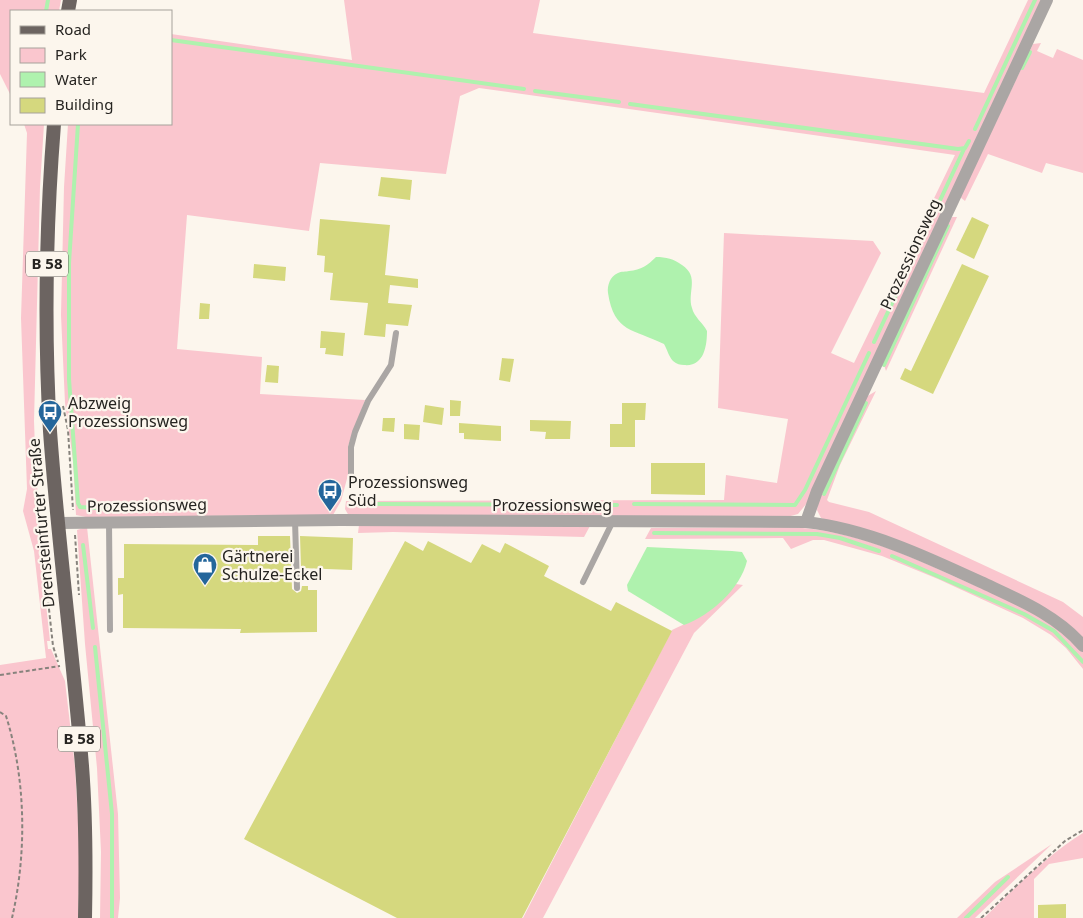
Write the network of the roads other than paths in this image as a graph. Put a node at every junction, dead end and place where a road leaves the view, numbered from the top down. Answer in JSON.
{"nodes":[{"id":1,"x":1047,"y":0,"type":"edge"},
{"id":2,"x":54,"y":125,"type":"edge"},
{"id":3,"x":396,"y":333,"type":"dead end"},
{"id":4,"x":351,"y":475,"type":"dead end"},
{"id":5,"x":295,"y":520,"type":"junction"},
{"id":6,"x":613,"y":521,"type":"junction"},
{"id":7,"x":109,"y":522,"type":"junction"},
{"id":8,"x":806,"y":522,"type":"junction"},
{"id":9,"x":58,"y":523,"type":"junction"},
{"id":10,"x":584,"y":582,"type":"dead end"},
{"id":11,"x":297,"y":588,"type":"dead end"},
{"id":12,"x":110,"y":630,"type":"dead end"},
{"id":13,"x":1083,"y":646,"type":"edge"},
{"id":14,"x":85,"y":918,"type":"edge"}],
"edges":[{"from":1,"to":8,"type":"street","name":"Prozessionsweg"},
{"from":2,"to":9,"type":"main road","name":"Drensteinfurter Straße","number":"B 58"},
{"from":3,"to":4,"type":"lane"},
{"from":5,"to":6,"type":"street","name":"Prozessionsweg"},
{"from":5,"to":7,"type":"street","name":"Prozessionsweg"},
{"from":5,"to":11,"type":"lane"},
{"from":6,"to":8,"type":"street","name":"Prozessionsweg"},
{"from":6,"to":10,"type":"lane"},
{"from":7,"to":9,"type":"street","name":"Prozessionsweg"},
{"from":7,"to":12,"type":"lane"},
{"from":8,"to":13,"type":"street","name":"Prozessionsweg"},
{"from":9,"to":14,"type":"main road","name":"Drensteinfurter Straße","number":"B 58"}]}
